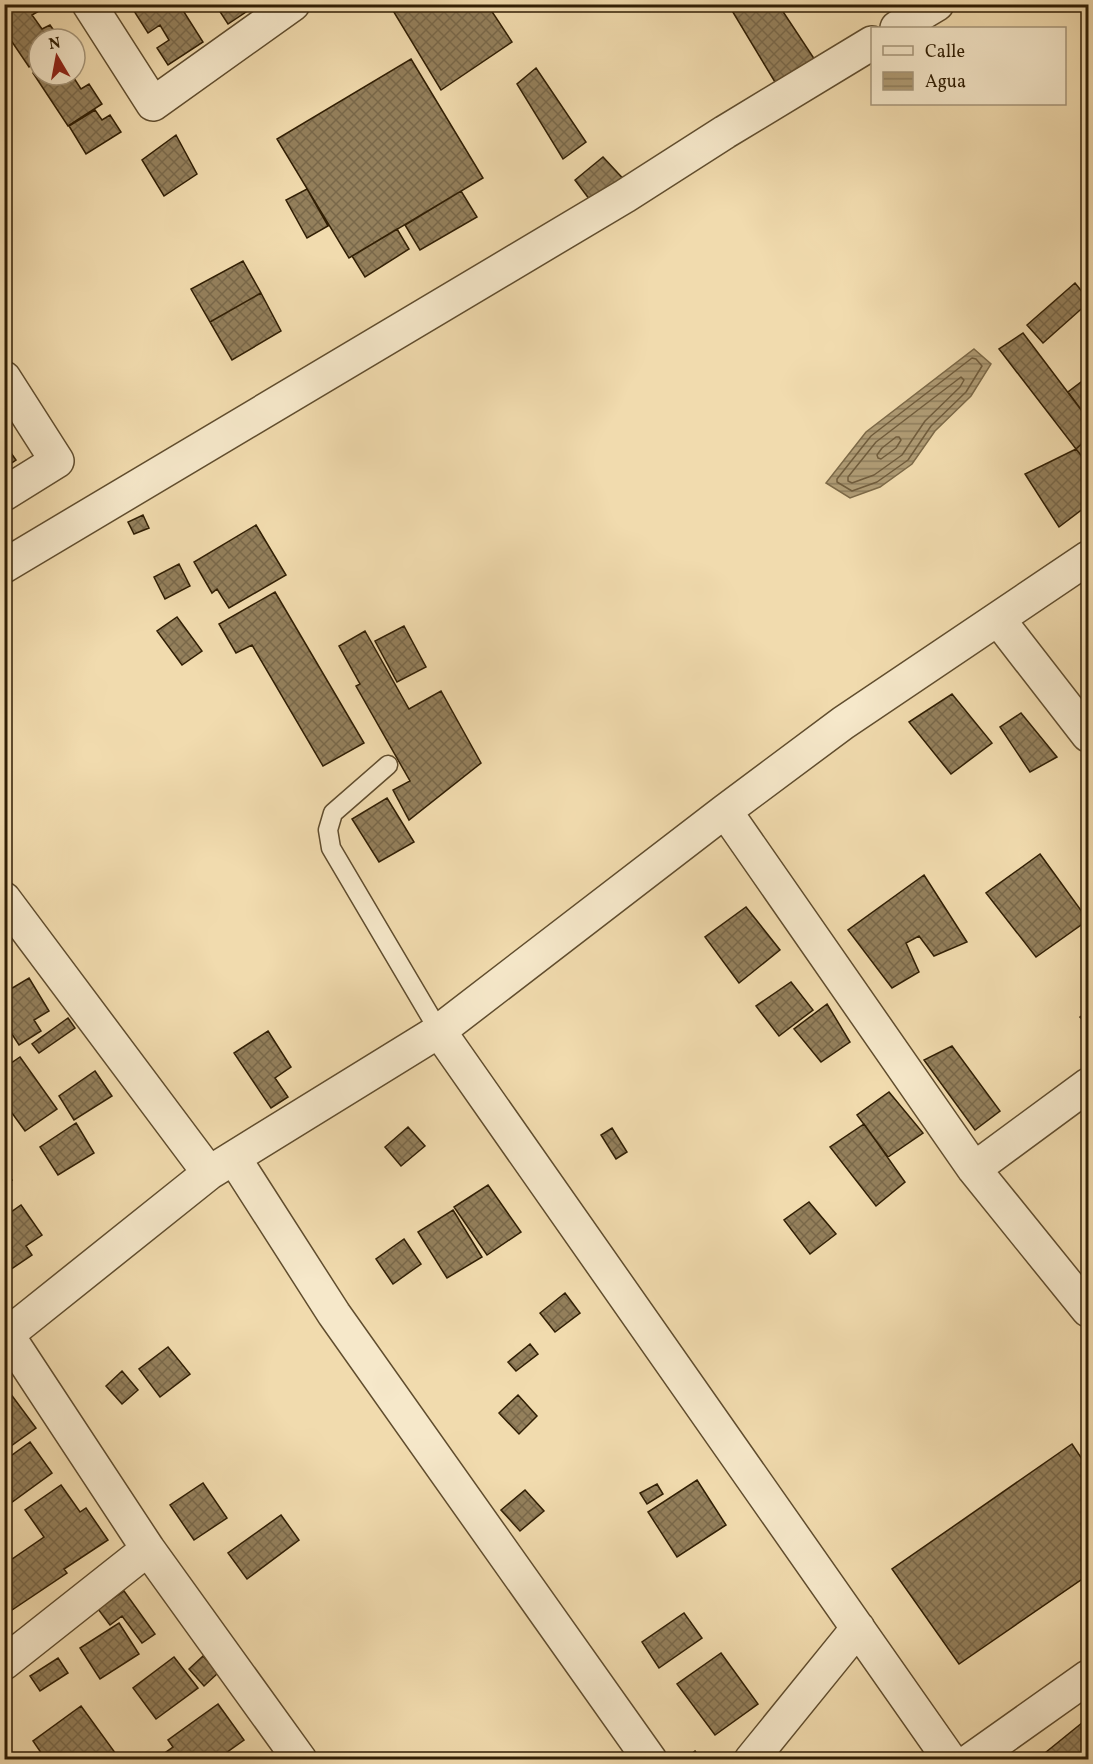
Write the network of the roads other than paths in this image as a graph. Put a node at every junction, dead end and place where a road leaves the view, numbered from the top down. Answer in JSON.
{"nodes":[{"id":1,"x":88,"y":4,"type":"edge"},
{"id":2,"x":293,"y":4,"type":"edge"},
{"id":3,"x":937,"y":4,"type":"edge"},
{"id":4,"x":899,"y":27,"type":"edge"},
{"id":5,"x":871,"y":45,"type":"edge"},
{"id":6,"x":4,"y":378,"type":"edge"},
{"id":7,"x":4,"y":494,"type":"edge"},
{"id":8,"x":1089,"y":558,"type":"edge"},
{"id":9,"x":4,"y":566,"type":"edge"},
{"id":10,"x":998,"y":619,"type":"junction"},
{"id":11,"x":1089,"y":735,"type":"edge"},
{"id":12,"x":388,"y":765,"type":"dead end"},
{"id":13,"x":725,"y":811,"type":"junction"},
{"id":14,"x":4,"y":899,"type":"edge"},
{"id":15,"x":440,"y":1031,"type":"junction"},
{"id":16,"x":1089,"y":1085,"type":"edge"},
{"id":17,"x":222,"y":1166,"type":"junction"},
{"id":18,"x":974,"y":1169,"type":"junction"},
{"id":19,"x":1089,"y":1310,"type":"edge"},
{"id":20,"x":6,"y":1334,"type":"edge"},
{"id":21,"x":148,"y":1549,"type":"junction"},
{"id":22,"x":858,"y":1628,"type":"junction"},
{"id":23,"x":4,"y":1663,"type":"edge"},
{"id":24,"x":1089,"y":1677,"type":"edge"},
{"id":25,"x":300,"y":1760,"type":"edge"},
{"id":26,"x":650,"y":1760,"type":"edge"},
{"id":27,"x":751,"y":1760,"type":"edge"},
{"id":28,"x":950,"y":1760,"type":"edge"},
{"id":29,"x":971,"y":1760,"type":"edge"}],
"edges":[{"from":1,"to":2,"type":"street"},
{"from":3,"to":4,"type":"street"},
{"from":5,"to":9,"type":"street"},
{"from":6,"to":7,"type":"street"},
{"from":8,"to":10,"type":"street"},
{"from":10,"to":11,"type":"street"},
{"from":10,"to":13,"type":"street"},
{"from":12,"to":15,"type":"lane"},
{"from":13,"to":15,"type":"street"},
{"from":13,"to":18,"type":"street"},
{"from":14,"to":17,"type":"street"},
{"from":15,"to":17,"type":"street"},
{"from":15,"to":22,"type":"street"},
{"from":16,"to":18,"type":"street"},
{"from":17,"to":20,"type":"street"},
{"from":17,"to":26,"type":"street"},
{"from":18,"to":19,"type":"street"},
{"from":20,"to":21,"type":"street"},
{"from":21,"to":23,"type":"street"},
{"from":21,"to":25,"type":"street"},
{"from":22,"to":27,"type":"street"},
{"from":22,"to":28,"type":"street"},
{"from":24,"to":29,"type":"street"}]}
